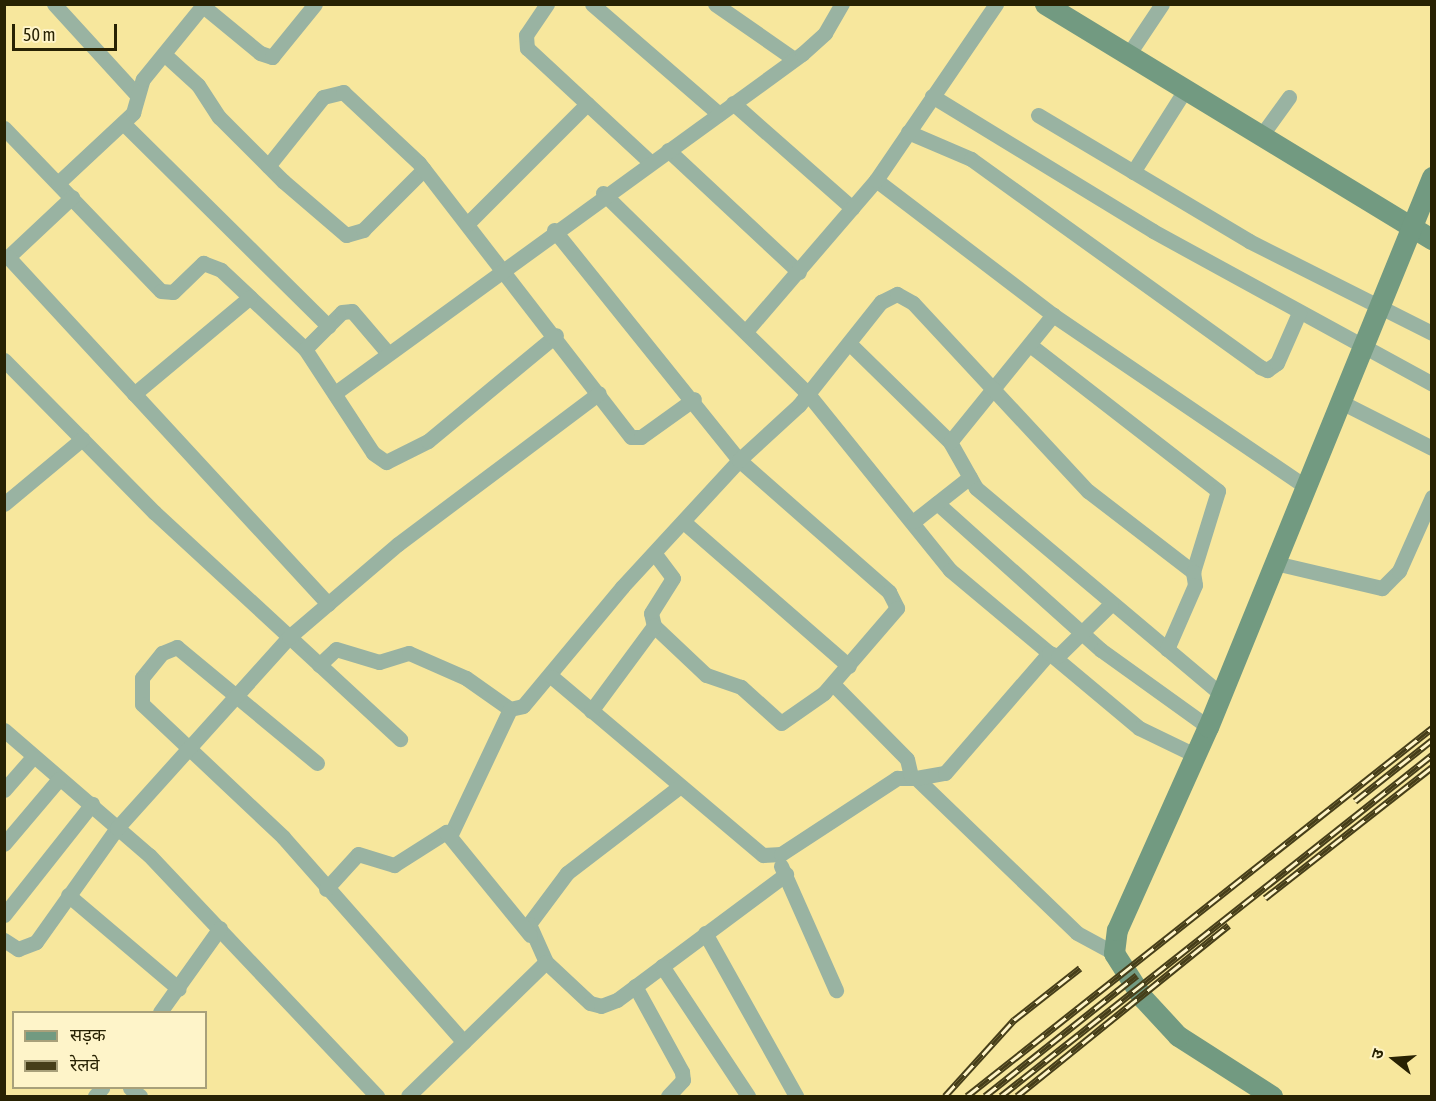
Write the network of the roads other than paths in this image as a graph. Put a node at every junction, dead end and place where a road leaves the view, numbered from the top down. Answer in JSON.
{"nodes":[{"id":1,"x":54,"y":4,"type":"edge"},
{"id":2,"x":315,"y":4,"type":"edge"},
{"id":3,"x":547,"y":4,"type":"edge"},
{"id":4,"x":592,"y":4,"type":"edge"},
{"id":5,"x":715,"y":4,"type":"edge"},
{"id":6,"x":842,"y":4,"type":"edge"},
{"id":7,"x":996,"y":4,"type":"edge"},
{"id":8,"x":1045,"y":4,"type":"edge"},
{"id":9,"x":1162,"y":4,"type":"edge"},
{"id":10,"x":204,"y":5,"type":"edge"},
{"id":11,"x":164,"y":54,"type":"junction"},
{"id":12,"x":1128,"y":55,"type":"junction"},
{"id":13,"x":794,"y":59,"type":"junction"},
{"id":14,"x":1185,"y":90,"type":"junction"},
{"id":15,"x":137,"y":95,"type":"junction"},
{"id":16,"x":933,"y":96,"type":"junction"},
{"id":17,"x":1289,"y":97,"type":"dead end"},
{"id":18,"x":733,"y":103,"type":"junction"},
{"id":19,"x":587,"y":104,"type":"junction"},
{"id":20,"x":719,"y":114,"type":"junction"},
{"id":21,"x":1038,"y":115,"type":"dead end"},
{"id":22,"x":123,"y":123,"type":"junction"},
{"id":23,"x":4,"y":128,"type":"edge"},
{"id":24,"x":908,"y":132,"type":"junction"},
{"id":25,"x":1261,"y":136,"type":"junction"},
{"id":26,"x":668,"y":150,"type":"junction"},
{"id":27,"x":650,"y":162,"type":"junction"},
{"id":28,"x":268,"y":166,"type":"junction"},
{"id":29,"x":424,"y":169,"type":"junction"},
{"id":30,"x":1134,"y":172,"type":"junction"},
{"id":31,"x":1431,"y":177,"type":"edge"},
{"id":32,"x":876,"y":180,"type":"junction"},
{"id":33,"x":58,"y":183,"type":"junction"},
{"id":34,"x":603,"y":194,"type":"junction"},
{"id":35,"x":72,"y":197,"type":"junction"},
{"id":36,"x":852,"y":208,"type":"junction"},
{"id":37,"x":467,"y":224,"type":"junction"},
{"id":38,"x":1412,"y":228,"type":"junction"},
{"id":39,"x":554,"y":230,"type":"junction"},
{"id":40,"x":1431,"y":239,"type":"edge"},
{"id":41,"x":503,"y":269,"type":"junction"},
{"id":42,"x":799,"y":272,"type":"junction"},
{"id":43,"x":250,"y":297,"type":"junction"},
{"id":44,"x":1380,"y":306,"type":"junction"},
{"id":45,"x":1299,"y":313,"type":"junction"},
{"id":46,"x":1053,"y":315,"type":"junction"},
{"id":47,"x":328,"y":326,"type":"junction"},
{"id":48,"x":747,"y":330,"type":"junction"},
{"id":49,"x":1431,"y":333,"type":"edge"},
{"id":50,"x":556,"y":335,"type":"junction"},
{"id":51,"x":849,"y":343,"type":"junction"},
{"id":52,"x":1030,"y":345,"type":"junction"},
{"id":53,"x":305,"y":349,"type":"junction"},
{"id":54,"x":1362,"y":350,"type":"junction"},
{"id":55,"x":387,"y":352,"type":"junction"},
{"id":56,"x":4,"y":360,"type":"edge"},
{"id":57,"x":1431,"y":384,"type":"edge"},
{"id":58,"x":335,"y":393,"type":"junction"},
{"id":59,"x":599,"y":393,"type":"junction"},
{"id":60,"x":134,"y":394,"type":"junction"},
{"id":61,"x":808,"y":394,"type":"junction"},
{"id":62,"x":993,"y":394,"type":"junction"},
{"id":63,"x":694,"y":399,"type":"junction"},
{"id":64,"x":1341,"y":402,"type":"junction"},
{"id":65,"x":82,"y":439,"type":"junction"},
{"id":66,"x":950,"y":442,"type":"junction"},
{"id":67,"x":1431,"y":448,"type":"edge"},
{"id":68,"x":739,"y":460,"type":"junction"},
{"id":69,"x":970,"y":477,"type":"junction"},
{"id":70,"x":1306,"y":487,"type":"junction"},
{"id":71,"x":1431,"y":497,"type":"edge"},
{"id":72,"x":937,"y":503,"type":"junction"},
{"id":73,"x":4,"y":504,"type":"edge"},
{"id":74,"x":914,"y":521,"type":"junction"},
{"id":75,"x":686,"y":524,"type":"junction"},
{"id":76,"x":655,"y":554,"type":"junction"},
{"id":77,"x":1275,"y":563,"type":"junction"},
{"id":78,"x":1193,"y":572,"type":"junction"},
{"id":79,"x":327,"y":604,"type":"junction"},
{"id":80,"x":1111,"y":604,"type":"junction"},
{"id":81,"x":654,"y":626,"type":"junction"},
{"id":82,"x":1082,"y":632,"type":"junction"},
{"id":83,"x":289,"y":637,"type":"junction"},
{"id":84,"x":1167,"y":649,"type":"junction"},
{"id":85,"x":1049,"y":653,"type":"junction"},
{"id":86,"x":319,"y":665,"type":"junction"},
{"id":87,"x":849,"y":666,"type":"junction"},
{"id":88,"x":552,"y":677,"type":"junction"},
{"id":89,"x":833,"y":684,"type":"junction"},
{"id":90,"x":1221,"y":694,"type":"junction"},
{"id":91,"x":234,"y":696,"type":"junction"},
{"id":92,"x":510,"y":709,"type":"junction"},
{"id":93,"x":591,"y":711,"type":"junction"},
{"id":94,"x":1208,"y":727,"type":"junction"},
{"id":95,"x":4,"y":730,"type":"edge"},
{"id":96,"x":400,"y":739,"type":"dead end"},
{"id":97,"x":188,"y":746,"type":"junction"},
{"id":98,"x":1195,"y":755,"type":"junction"},
{"id":99,"x":32,"y":758,"type":"junction"},
{"id":100,"x":317,"y":763,"type":"dead end"},
{"id":101,"x":914,"y":778,"type":"junction"},
{"id":102,"x":59,"y":779,"type":"junction"},
{"id":103,"x":680,"y":787,"type":"junction"},
{"id":104,"x":4,"y":790,"type":"edge"},
{"id":105,"x":92,"y":804,"type":"junction"},
{"id":106,"x":117,"y":828,"type":"junction"},
{"id":107,"x":451,"y":834,"type":"junction"},
{"id":108,"x":4,"y":843,"type":"edge"},
{"id":109,"x":772,"y":857,"type":"junction"},
{"id":110,"x":786,"y":874,"type":"junction"},
{"id":111,"x":326,"y":889,"type":"junction"},
{"id":112,"x":68,"y":895,"type":"junction"},
{"id":113,"x":4,"y":915,"type":"edge"},
{"id":114,"x":220,"y":928,"type":"junction"},
{"id":115,"x":705,"y":933,"type":"junction"},
{"id":116,"x":530,"y":935,"type":"junction"},
{"id":117,"x":4,"y":940,"type":"edge"},
{"id":118,"x":1114,"y":953,"type":"junction"},
{"id":119,"x":546,"y":962,"type":"junction"},
{"id":120,"x":662,"y":966,"type":"junction"},
{"id":121,"x":635,"y":986,"type":"junction"},
{"id":122,"x":179,"y":989,"type":"junction"},
{"id":123,"x":836,"y":990,"type":"dead end"},
{"id":124,"x":161,"y":1011,"type":"edge"},
{"id":125,"x":464,"y":1042,"type":"junction"},
{"id":126,"x":376,"y":1096,"type":"edge"},
{"id":127,"x":408,"y":1096,"type":"edge"},
{"id":128,"x":668,"y":1096,"type":"edge"},
{"id":129,"x":748,"y":1096,"type":"edge"},
{"id":130,"x":796,"y":1096,"type":"edge"},
{"id":131,"x":1272,"y":1096,"type":"edge"}],
"edges":[{"from":1,"to":15,"type":"street"},
{"from":2,"to":10,"type":"street"},
{"from":3,"to":19,"type":"street"},
{"from":4,"to":20,"type":"street"},
{"from":5,"to":13,"type":"street"},
{"from":6,"to":13,"type":"street"},
{"from":7,"to":16,"type":"street"},
{"from":8,"to":12,"type":"street"},
{"from":9,"to":12,"type":"street"},
{"from":10,"to":11,"type":"street"},
{"from":11,"to":15,"type":"street"},
{"from":11,"to":28,"type":"street"},
{"from":12,"to":14,"type":"street"},
{"from":13,"to":18,"type":"street"},
{"from":14,"to":25,"type":"street"},
{"from":14,"to":30,"type":"street"},
{"from":15,"to":22,"type":"street"},
{"from":16,"to":24,"type":"street"},
{"from":16,"to":45,"type":"street"},
{"from":17,"to":25,"type":"street"},
{"from":18,"to":20,"type":"street"},
{"from":18,"to":36,"type":"street"},
{"from":19,"to":27,"type":"street"},
{"from":19,"to":37,"type":"street"},
{"from":20,"to":26,"type":"street"},
{"from":21,"to":30,"type":"street"},
{"from":22,"to":33,"type":"street"},
{"from":22,"to":47,"type":"street"},
{"from":23,"to":33,"type":"street"},
{"from":24,"to":32,"type":"street"},
{"from":24,"to":45,"type":"street"},
{"from":25,"to":38,"type":"street"},
{"from":26,"to":27,"type":"street"},
{"from":26,"to":42,"type":"street"},
{"from":27,"to":34,"type":"street"},
{"from":28,"to":29,"type":"street"},
{"from":28,"to":29,"type":"street"},
{"from":29,"to":37,"type":"street"},
{"from":30,"to":44,"type":"street"},
{"from":31,"to":38,"type":"street"},
{"from":32,"to":36,"type":"street"},
{"from":32,"to":46,"type":"street"},
{"from":33,"to":35,"type":"street"},
{"from":34,"to":39,"type":"street"},
{"from":34,"to":48,"type":"street"},
{"from":35,"to":43,"type":"street"},
{"from":35,"to":60,"type":"street"},
{"from":36,"to":42,"type":"street"},
{"from":37,"to":41,"type":"street"},
{"from":38,"to":40,"type":"street"},
{"from":38,"to":44,"type":"street"},
{"from":39,"to":41,"type":"street"},
{"from":39,"to":63,"type":"street"},
{"from":41,"to":50,"type":"street"},
{"from":41,"to":55,"type":"street"},
{"from":42,"to":48,"type":"street"},
{"from":43,"to":53,"type":"street"},
{"from":43,"to":60,"type":"street"},
{"from":44,"to":49,"type":"street"},
{"from":44,"to":54,"type":"street"},
{"from":45,"to":54,"type":"street"},
{"from":46,"to":52,"type":"street"},
{"from":46,"to":70,"type":"street"},
{"from":47,"to":53,"type":"street"},
{"from":47,"to":55,"type":"street"},
{"from":48,"to":61,"type":"street"},
{"from":50,"to":58,"type":"street"},
{"from":50,"to":59,"type":"street"},
{"from":51,"to":61,"type":"street"},
{"from":51,"to":62,"type":"street"},
{"from":51,"to":66,"type":"street"},
{"from":52,"to":62,"type":"street"},
{"from":52,"to":78,"type":"street"},
{"from":53,"to":58,"type":"street"},
{"from":54,"to":57,"type":"street"},
{"from":54,"to":64,"type":"street"},
{"from":55,"to":58,"type":"street"},
{"from":56,"to":65,"type":"street"},
{"from":59,"to":63,"type":"street"},
{"from":59,"to":79,"type":"street"},
{"from":60,"to":79,"type":"street"},
{"from":61,"to":68,"type":"street"},
{"from":61,"to":74,"type":"street"},
{"from":62,"to":66,"type":"street"},
{"from":62,"to":78,"type":"street"},
{"from":63,"to":68,"type":"street"},
{"from":64,"to":67,"type":"street"},
{"from":64,"to":70,"type":"street"},
{"from":65,"to":73,"type":"street"},
{"from":65,"to":83,"type":"street"},
{"from":66,"to":69,"type":"street"},
{"from":68,"to":75,"type":"street"},
{"from":68,"to":87,"type":"street"},
{"from":69,"to":72,"type":"street"},
{"from":69,"to":80,"type":"street"},
{"from":70,"to":77,"type":"street"},
{"from":71,"to":77,"type":"street"},
{"from":72,"to":74,"type":"street"},
{"from":72,"to":82,"type":"street"},
{"from":74,"to":85,"type":"street"},
{"from":75,"to":76,"type":"street"},
{"from":75,"to":87,"type":"street"},
{"from":76,"to":81,"type":"street"},
{"from":76,"to":88,"type":"street"},
{"from":77,"to":90,"type":"street"},
{"from":78,"to":84,"type":"street"},
{"from":79,"to":83,"type":"street"},
{"from":80,"to":82,"type":"street"},
{"from":80,"to":84,"type":"street"},
{"from":81,"to":89,"type":"street"},
{"from":81,"to":93,"type":"street"},
{"from":82,"to":85,"type":"street"},
{"from":82,"to":94,"type":"street"},
{"from":83,"to":86,"type":"street"},
{"from":83,"to":91,"type":"street"},
{"from":84,"to":90,"type":"street"},
{"from":85,"to":98,"type":"street"},
{"from":85,"to":101,"type":"street"},
{"from":86,"to":92,"type":"street"},
{"from":86,"to":96,"type":"street"},
{"from":87,"to":89,"type":"street"},
{"from":88,"to":92,"type":"street"},
{"from":88,"to":93,"type":"street"},
{"from":89,"to":101,"type":"street"},
{"from":90,"to":94,"type":"street"},
{"from":91,"to":97,"type":"street"},
{"from":91,"to":97,"type":"street"},
{"from":91,"to":100,"type":"street"},
{"from":92,"to":107,"type":"street"},
{"from":93,"to":103,"type":"street"},
{"from":94,"to":98,"type":"street"},
{"from":95,"to":99,"type":"street"},
{"from":97,"to":106,"type":"street"},
{"from":97,"to":111,"type":"street"},
{"from":98,"to":118,"type":"street"},
{"from":99,"to":102,"type":"street"},
{"from":99,"to":104,"type":"street"},
{"from":101,"to":109,"type":"street"},
{"from":101,"to":118,"type":"street"},
{"from":102,"to":105,"type":"street"},
{"from":102,"to":108,"type":"street"},
{"from":103,"to":109,"type":"street"},
{"from":103,"to":116,"type":"street"},
{"from":105,"to":106,"type":"street"},
{"from":105,"to":113,"type":"street"},
{"from":106,"to":112,"type":"street"},
{"from":106,"to":114,"type":"street"},
{"from":107,"to":111,"type":"street"},
{"from":107,"to":116,"type":"street"},
{"from":109,"to":110,"type":"street"},
{"from":110,"to":115,"type":"street"},
{"from":110,"to":123,"type":"street"},
{"from":111,"to":125,"type":"street"},
{"from":112,"to":117,"type":"street"},
{"from":112,"to":122,"type":"street"},
{"from":114,"to":122,"type":"street"},
{"from":114,"to":126,"type":"street"},
{"from":115,"to":120,"type":"street"},
{"from":115,"to":130,"type":"street"},
{"from":116,"to":119,"type":"street"},
{"from":118,"to":131,"type":"street"},
{"from":119,"to":121,"type":"street"},
{"from":119,"to":125,"type":"street"},
{"from":120,"to":121,"type":"street"},
{"from":120,"to":129,"type":"street"},
{"from":121,"to":128,"type":"street"},
{"from":122,"to":124,"type":"street"},
{"from":125,"to":127,"type":"street"}]}
